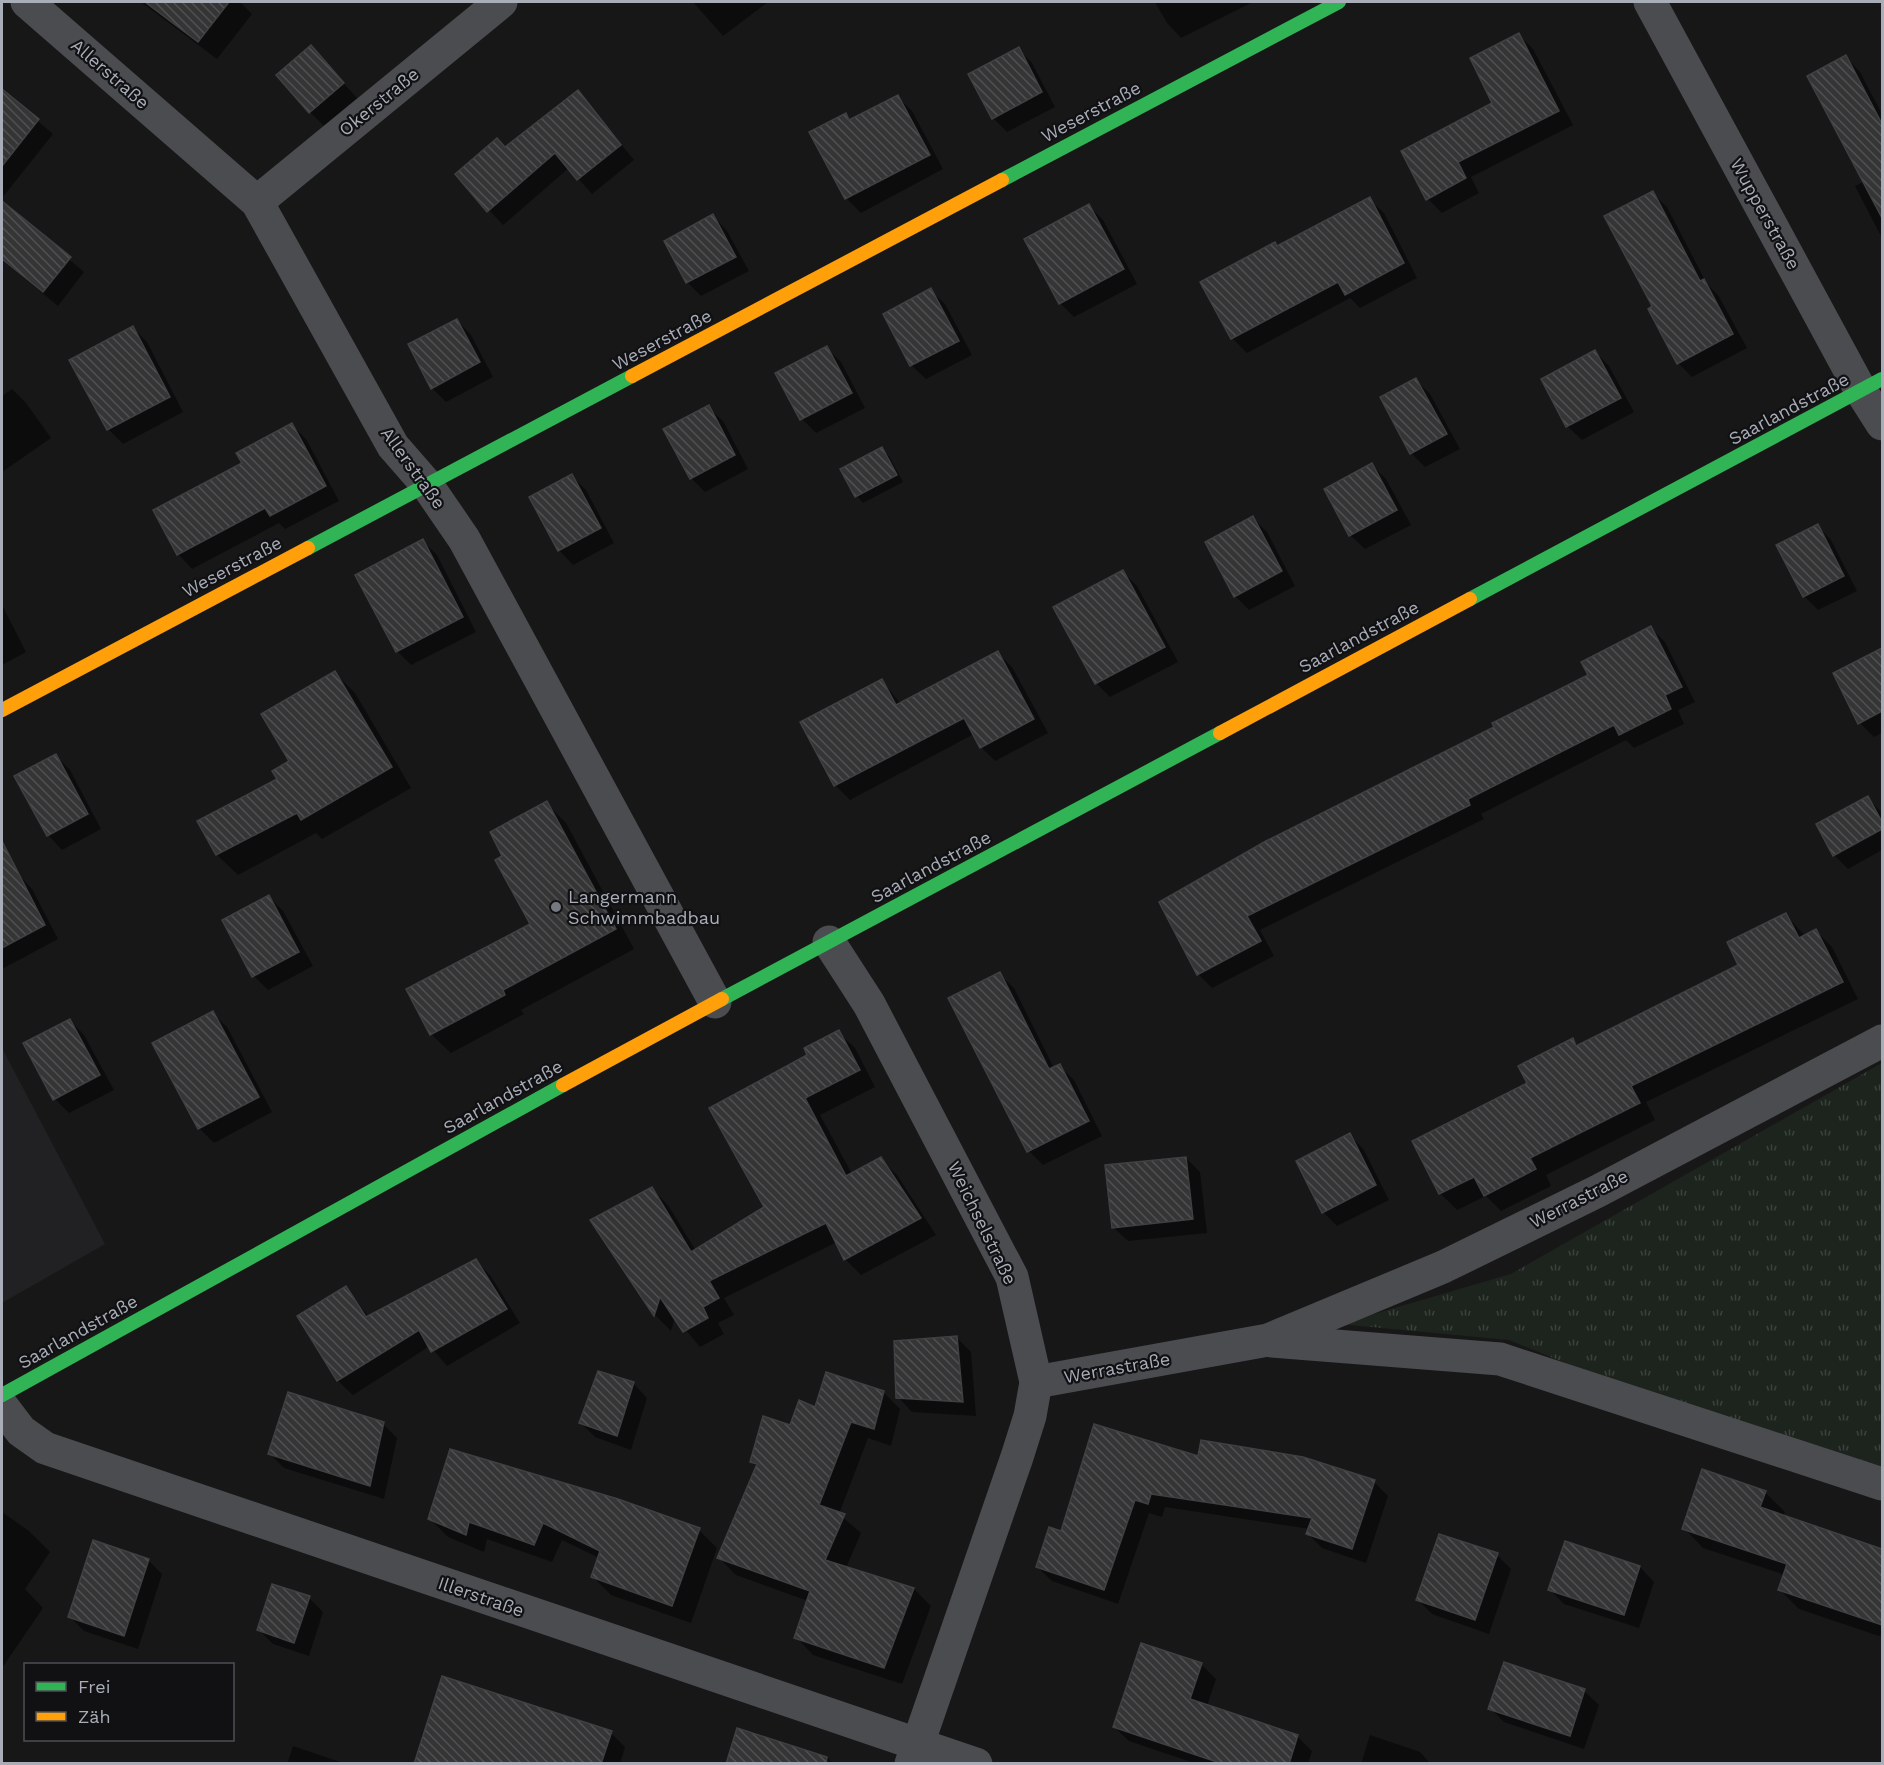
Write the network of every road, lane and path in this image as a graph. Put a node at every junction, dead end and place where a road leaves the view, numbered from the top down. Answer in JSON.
{"nodes":[{"id":1,"x":27,"y":2,"type":"edge"},
{"id":2,"x":501,"y":2,"type":"edge"},
{"id":3,"x":1339,"y":2,"type":"edge"},
{"id":4,"x":1650,"y":2,"type":"edge"},
{"id":5,"x":257,"y":202,"type":"junction"},
{"id":6,"x":1872,"y":385,"type":"edge"},
{"id":7,"x":1882,"y":424,"type":"edge"},
{"id":8,"x":427,"y":485,"type":"junction"},
{"id":9,"x":2,"y":710,"type":"edge"},
{"id":10,"x":829,"y":942,"type":"junction"},
{"id":11,"x":715,"y":1002,"type":"junction"},
{"id":12,"x":1882,"y":1041,"type":"edge"},
{"id":13,"x":1268,"y":1340,"type":"junction"},
{"id":14,"x":1036,"y":1382,"type":"junction"},
{"id":15,"x":2,"y":1395,"type":"edge"},
{"id":16,"x":2,"y":1406,"type":"edge"},
{"id":17,"x":1882,"y":1484,"type":"edge"},
{"id":18,"x":914,"y":1754,"type":"edge"},
{"id":19,"x":976,"y":1764,"type":"edge"}],
"edges":[{"from":1,"to":5,"type":"street","name":"Allerstraße"},
{"from":2,"to":5,"type":"street","name":"Okerstraße"},
{"from":3,"to":8,"type":"street","name":"Weserstraße"},
{"from":4,"to":6,"type":"street","name":"Wupperstraße"},
{"from":5,"to":8,"type":"street","name":"Allerstraße"},
{"from":6,"to":7,"type":"street","name":"Wupperstraße"},
{"from":6,"to":10,"type":"street","name":"Saarlandstraße"},
{"from":8,"to":9,"type":"street","name":"Weserstraße"},
{"from":8,"to":11,"type":"street","name":"Allerstraße"},
{"from":10,"to":11,"type":"street","name":"Saarlandstraße"},
{"from":10,"to":14,"type":"street","name":"Weichselstraße"},
{"from":11,"to":15,"type":"street","name":"Saarlandstraße"},
{"from":12,"to":13,"type":"street","name":"Werrastraße"},
{"from":13,"to":14,"type":"street","name":"Werrastraße"},
{"from":13,"to":17,"type":"street","name":"Werrastraße"},
{"from":14,"to":18,"type":"street","name":"Weichselstraße"},
{"from":16,"to":18,"type":"street","name":"Illerstraße"},
{"from":18,"to":19,"type":"street","name":"Illerstraße"}]}
